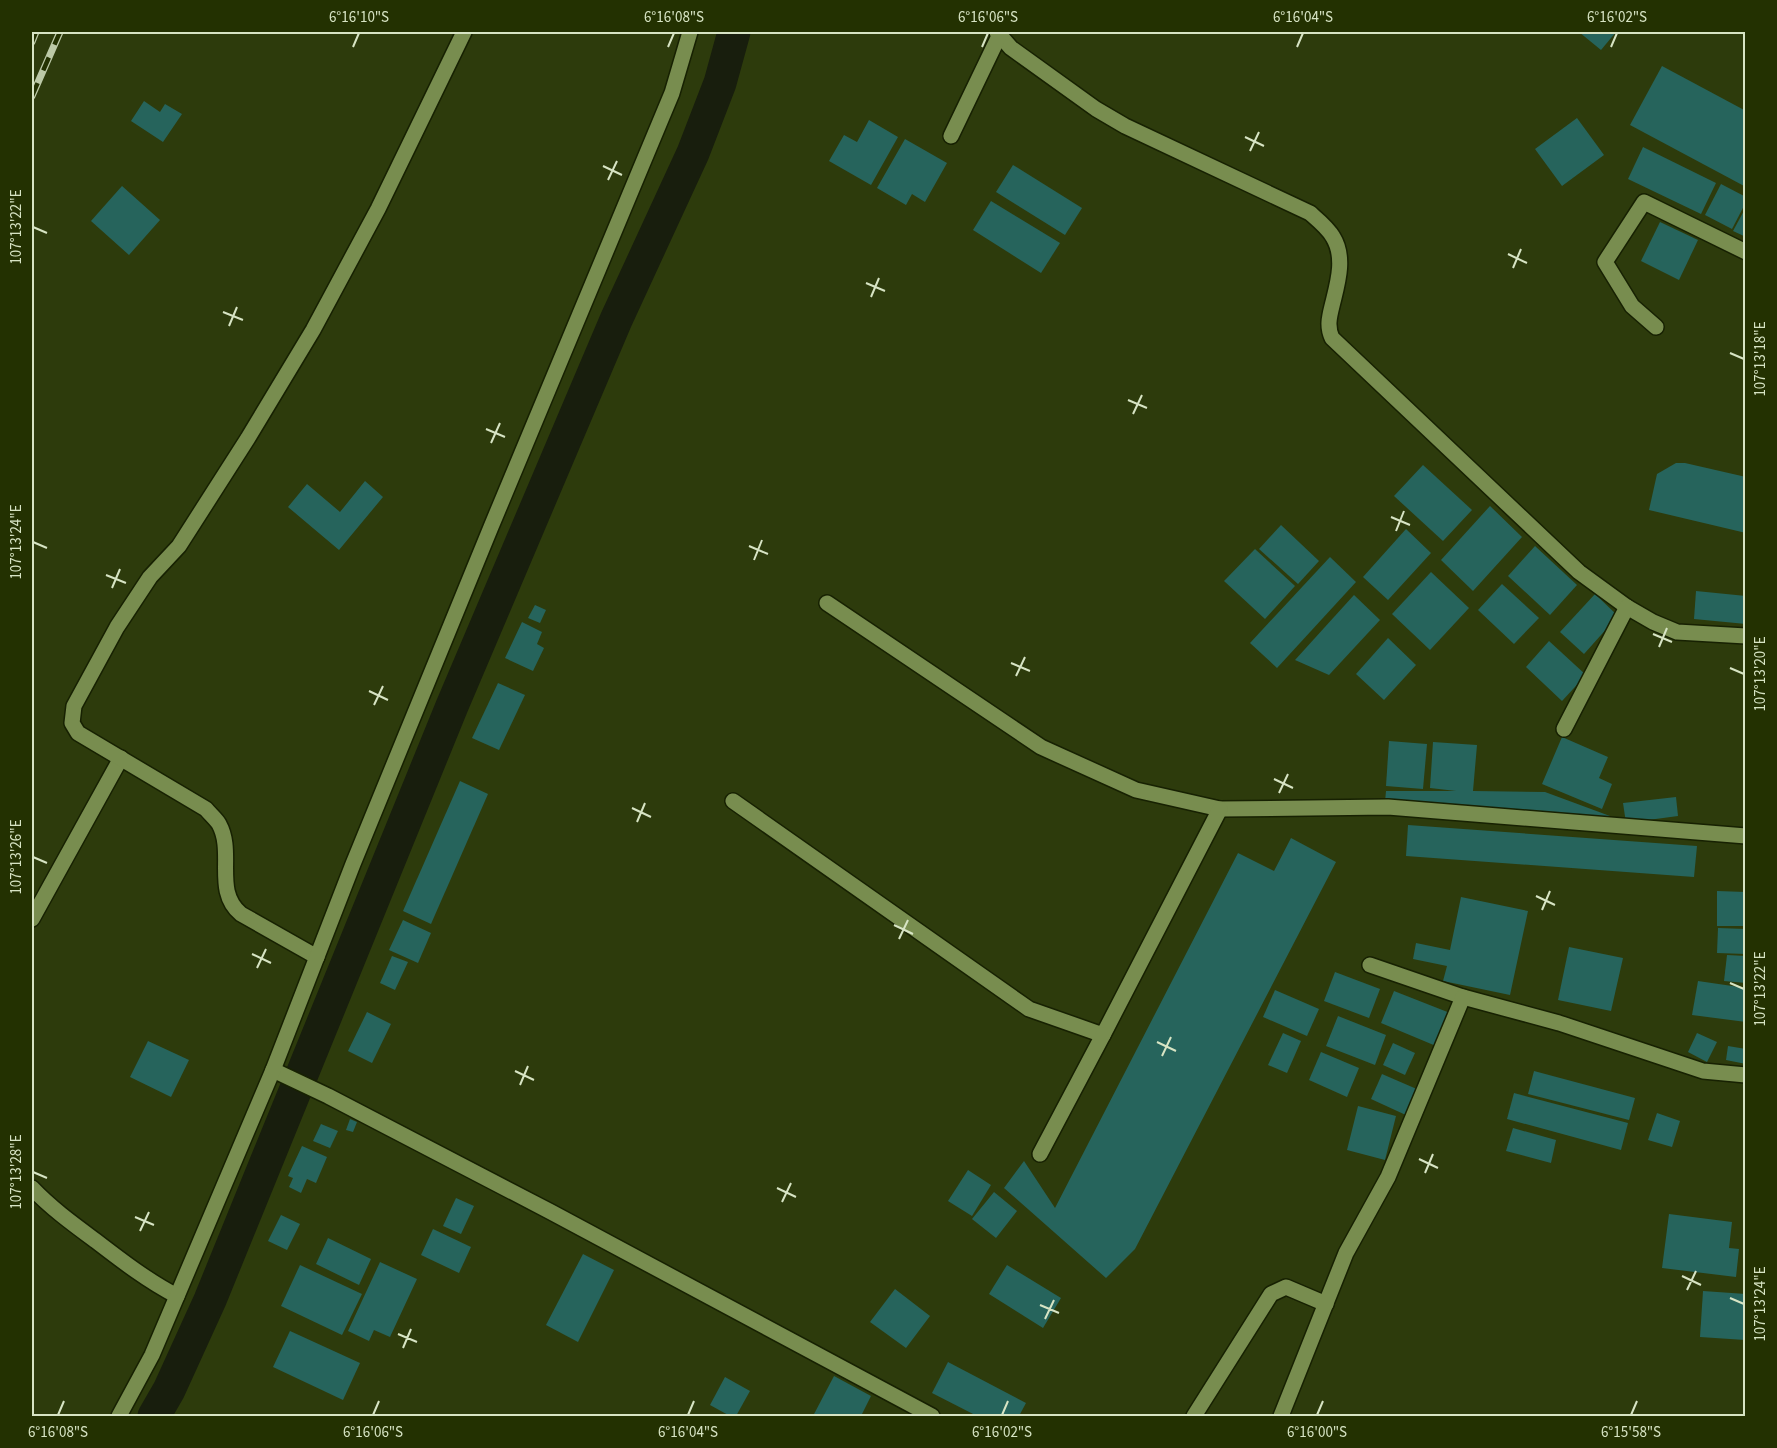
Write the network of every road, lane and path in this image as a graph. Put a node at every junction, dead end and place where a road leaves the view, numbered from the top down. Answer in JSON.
{"nodes":[{"id":1,"x":464,"y":32,"type":"edge"},
{"id":2,"x":690,"y":32,"type":"edge"},
{"id":3,"x":1017,"y":32,"type":"edge"},
{"id":4,"x":999,"y":33,"type":"edge"},
{"id":5,"x":1011,"y":48,"type":"junction"},
{"id":6,"x":951,"y":136,"type":"dead end"},
{"id":7,"x":1746,"y":252,"type":"edge"},
{"id":8,"x":1656,"y":327,"type":"dead end"},
{"id":9,"x":827,"y":603,"type":"dead end"},
{"id":10,"x":1627,"y":607,"type":"junction"},
{"id":11,"x":1746,"y":636,"type":"edge"},
{"id":12,"x":1564,"y":729,"type":"dead end"},
{"id":13,"x":121,"y":758,"type":"junction"},
{"id":14,"x":733,"y":801,"type":"dead end"},
{"id":15,"x":1220,"y":809,"type":"junction"},
{"id":16,"x":1746,"y":836,"type":"edge"},
{"id":17,"x":32,"y":919,"type":"edge"},
{"id":18,"x":317,"y":957,"type":"junction"},
{"id":19,"x":1370,"y":965,"type":"dead end"},
{"id":20,"x":1463,"y":997,"type":"junction"},
{"id":21,"x":1103,"y":1035,"type":"junction"},
{"id":22,"x":280,"y":1073,"type":"junction"},
{"id":23,"x":1746,"y":1075,"type":"edge"},
{"id":24,"x":1040,"y":1154,"type":"dead end"},
{"id":25,"x":32,"y":1188,"type":"edge"},
{"id":26,"x":177,"y":1296,"type":"junction"},
{"id":27,"x":1326,"y":1304,"type":"junction"},
{"id":28,"x":119,"y":1416,"type":"edge"},
{"id":29,"x":933,"y":1416,"type":"edge"},
{"id":30,"x":1194,"y":1416,"type":"edge"},
{"id":31,"x":1281,"y":1416,"type":"edge"}],
"edges":[{"from":1,"to":13,"type":"street"},
{"from":2,"to":18,"type":"street"},
{"from":3,"to":5,"type":"street"},
{"from":4,"to":5,"type":"street"},
{"from":4,"to":6,"type":"street"},
{"from":5,"to":10,"type":"street"},
{"from":7,"to":8,"type":"street"},
{"from":9,"to":15,"type":"street"},
{"from":10,"to":11,"type":"street"},
{"from":10,"to":12,"type":"street"},
{"from":13,"to":17,"type":"street"},
{"from":13,"to":18,"type":"street"},
{"from":14,"to":21,"type":"street"},
{"from":15,"to":16,"type":"street"},
{"from":15,"to":21,"type":"street"},
{"from":18,"to":22,"type":"street"},
{"from":19,"to":20,"type":"street"},
{"from":20,"to":23,"type":"street"},
{"from":20,"to":27,"type":"street"},
{"from":21,"to":24,"type":"street"},
{"from":22,"to":26,"type":"street"},
{"from":22,"to":29,"type":"street"},
{"from":25,"to":26,"type":"street"},
{"from":26,"to":28,"type":"street"},
{"from":27,"to":30,"type":"street"},
{"from":27,"to":31,"type":"street"}]}
